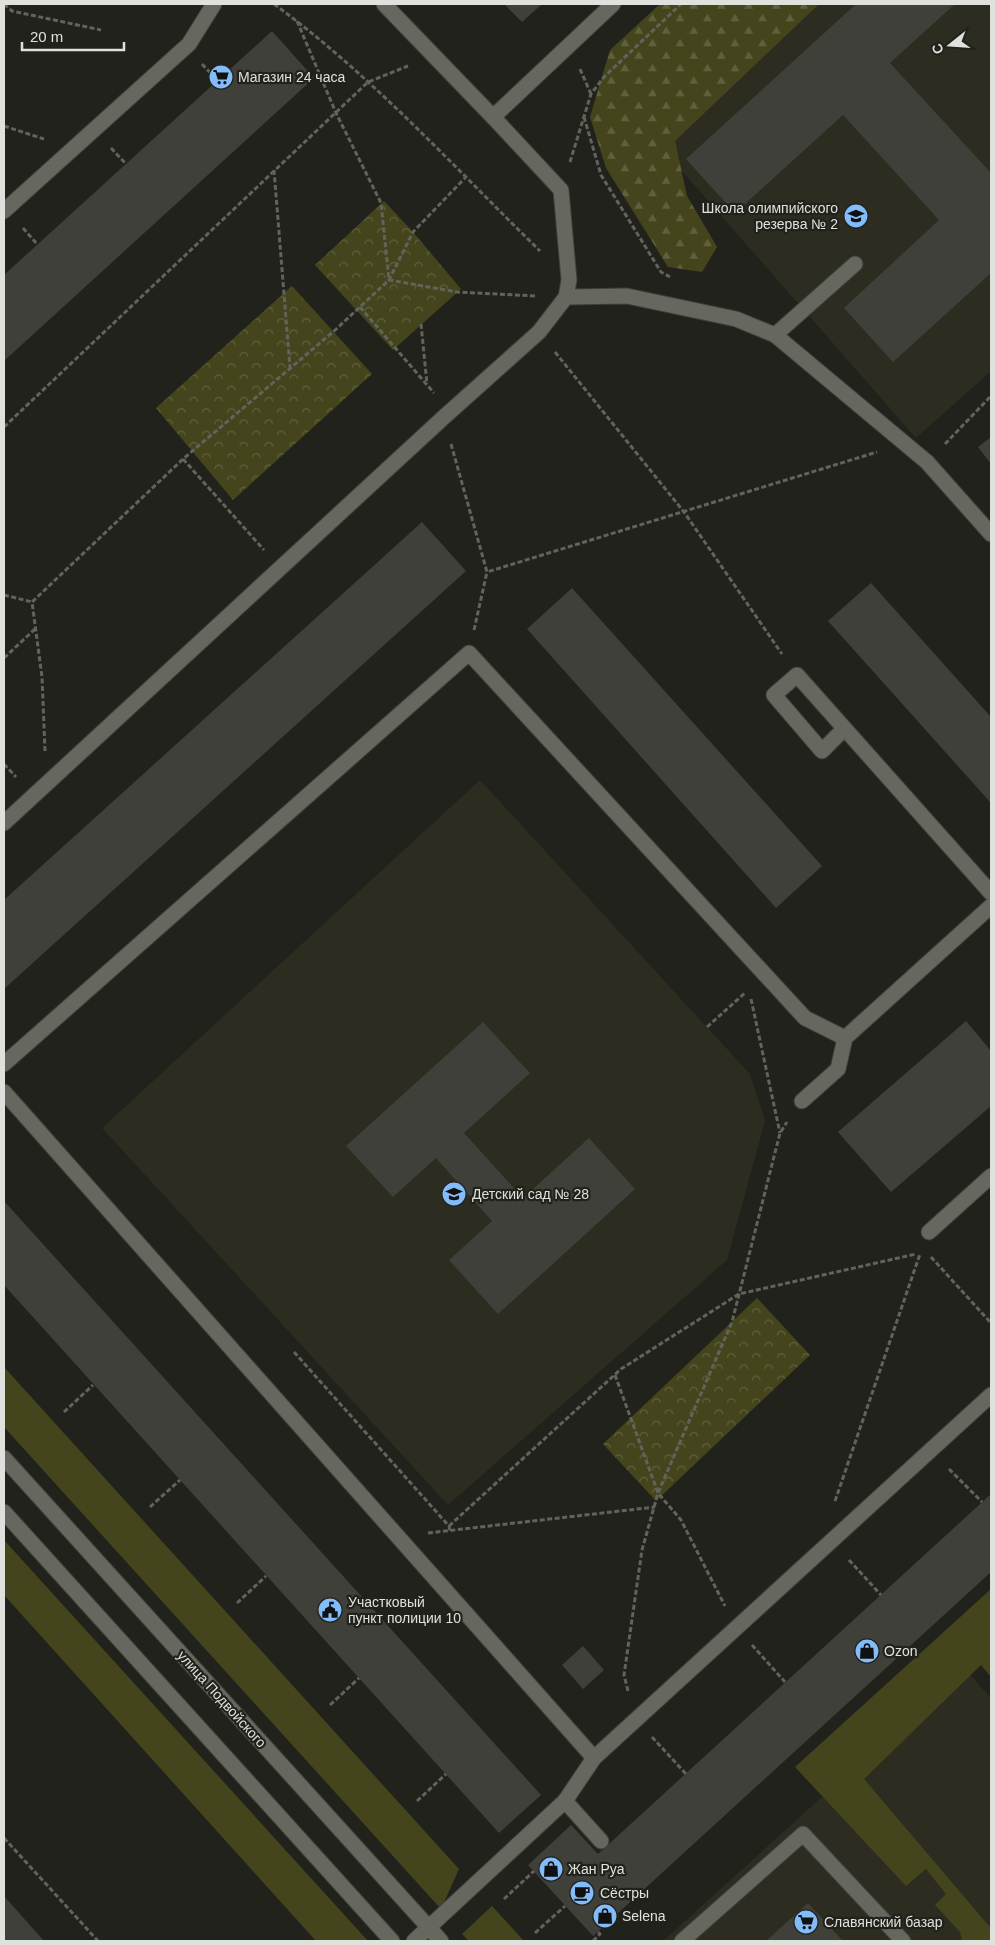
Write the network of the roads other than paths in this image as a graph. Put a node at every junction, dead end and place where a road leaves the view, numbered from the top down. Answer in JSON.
{"nodes":[{"id":1,"x":214,"y":4,"type":"edge"},
{"id":2,"x":384,"y":4,"type":"edge"},
{"id":3,"x":613,"y":4,"type":"edge"},
{"id":4,"x":493,"y":117,"type":"junction"},
{"id":5,"x":4,"y":211,"type":"edge"},
{"id":6,"x":855,"y":264,"type":"dead end"},
{"id":7,"x":566,"y":298,"type":"junction"},
{"id":8,"x":775,"y":335,"type":"junction"},
{"id":9,"x":991,"y":534,"type":"edge"},
{"id":10,"x":844,"y":729,"type":"junction"},
{"id":11,"x":4,"y":823,"type":"edge"},
{"id":12,"x":991,"y":893,"type":"edge"},
{"id":13,"x":991,"y":906,"type":"edge"},
{"id":14,"x":845,"y":1038,"type":"junction"},
{"id":15,"x":4,"y":1064,"type":"edge"},
{"id":16,"x":4,"y":1092,"type":"edge"},
{"id":17,"x":802,"y":1100,"type":"road end"},
{"id":18,"x":991,"y":1176,"type":"edge"},
{"id":19,"x":928,"y":1232,"type":"road end"},
{"id":20,"x":991,"y":1395,"type":"edge"},
{"id":21,"x":4,"y":1458,"type":"edge"},
{"id":22,"x":4,"y":1512,"type":"edge"},
{"id":23,"x":594,"y":1758,"type":"junction"},
{"id":24,"x":566,"y":1802,"type":"junction"},
{"id":25,"x":601,"y":1841,"type":"dead end"},
{"id":26,"x":429,"y":1928,"type":"junction"},
{"id":27,"x":392,"y":1941,"type":"edge"},
{"id":28,"x":414,"y":1941,"type":"edge"},
{"id":29,"x":441,"y":1941,"type":"edge"},
{"id":30,"x":682,"y":1941,"type":"edge"},
{"id":31,"x":903,"y":1941,"type":"edge"}],
"edges":[{"from":1,"to":5,"type":"street"},
{"from":2,"to":4,"type":"street"},
{"from":3,"to":4,"type":"street"},
{"from":4,"to":7,"type":"street"},
{"from":6,"to":8,"type":"street"},
{"from":7,"to":8,"type":"street"},
{"from":7,"to":11,"type":"street"},
{"from":8,"to":9,"type":"street"},
{"from":10,"to":10,"type":"street"},
{"from":10,"to":12,"type":"street"},
{"from":13,"to":14,"type":"street"},
{"from":14,"to":15,"type":"street"},
{"from":14,"to":17,"type":"street"},
{"from":16,"to":23,"type":"street"},
{"from":18,"to":19,"type":"street"},
{"from":20,"to":23,"type":"street"},
{"from":21,"to":26,"type":"street","name":"улица Подвойского"},
{"from":22,"to":27,"type":"street"},
{"from":23,"to":24,"type":"street"},
{"from":24,"to":25,"type":"street"},
{"from":24,"to":26,"type":"street"},
{"from":26,"to":28,"type":"street"},
{"from":26,"to":29,"type":"street","name":"улица Подвойского"},
{"from":30,"to":31,"type":"street"}]}
